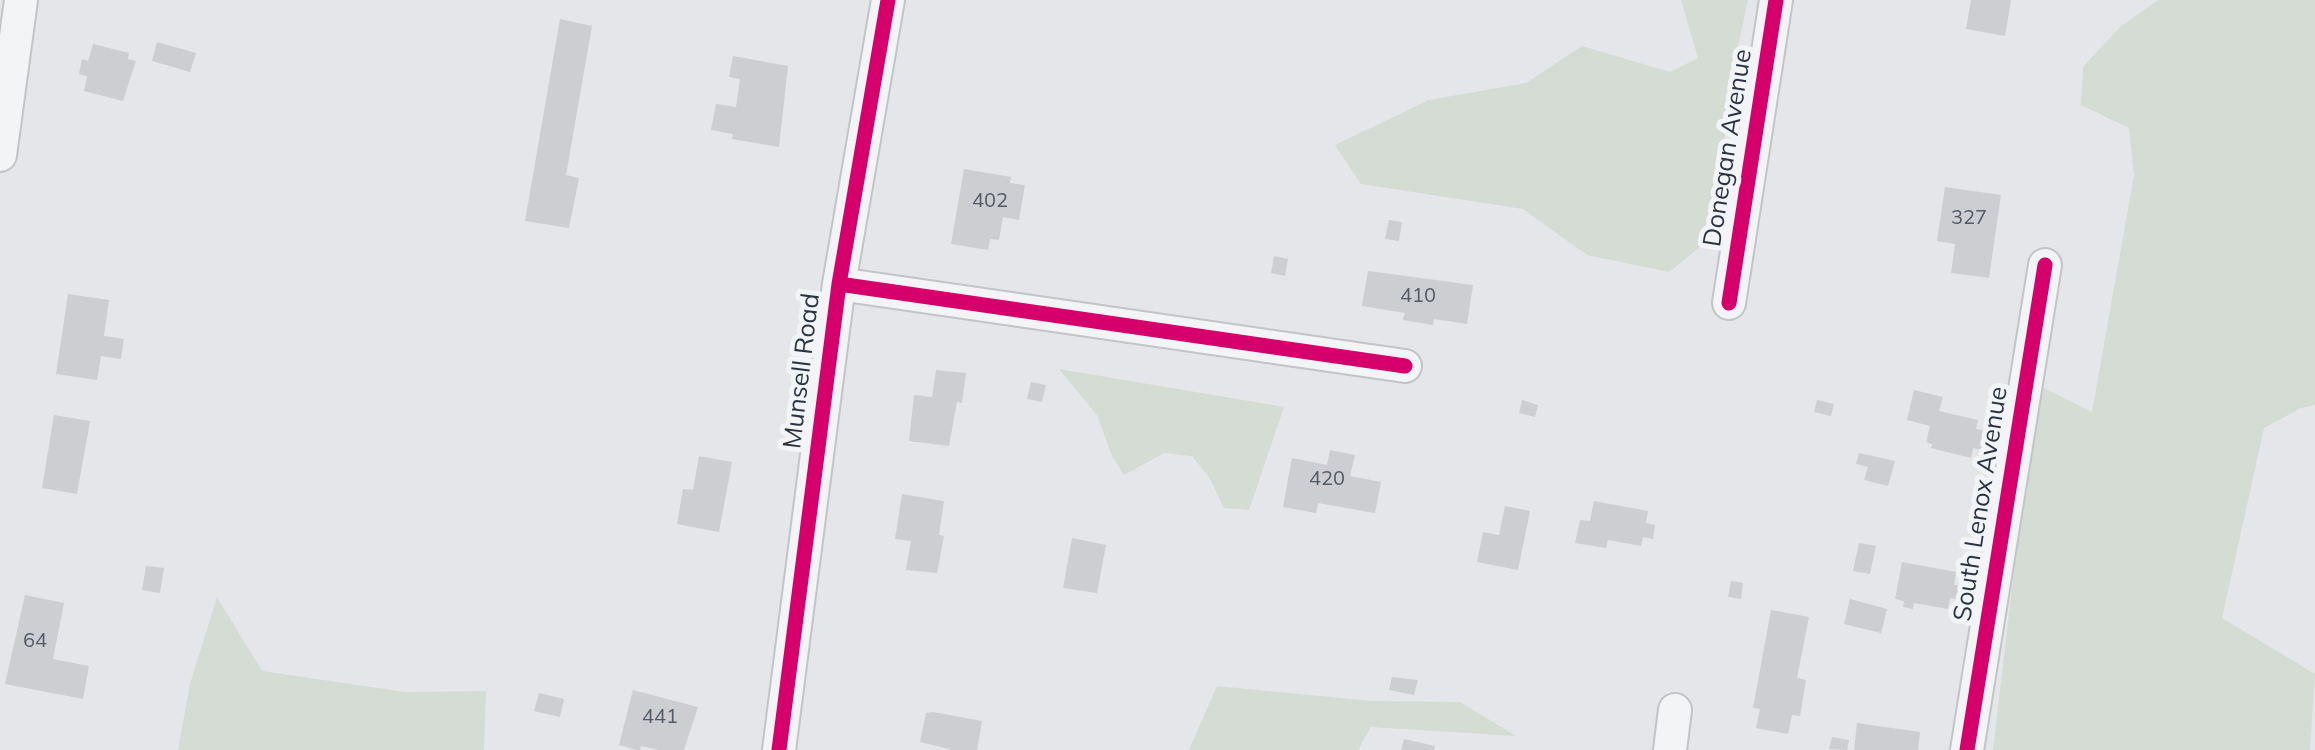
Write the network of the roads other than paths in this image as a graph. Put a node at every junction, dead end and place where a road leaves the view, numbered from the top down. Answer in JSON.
{"nodes":[{"id":1,"x":21,"y":0,"type":"edge"},
{"id":2,"x":888,"y":0,"type":"edge"},
{"id":3,"x":1776,"y":0,"type":"edge"},
{"id":4,"x":0,"y":155,"type":"edge"},
{"id":5,"x":2045,"y":265,"type":"dead end"},
{"id":6,"x":838,"y":284,"type":"junction"},
{"id":7,"x":1729,"y":303,"type":"dead end"},
{"id":8,"x":1405,"y":366,"type":"dead end"},
{"id":9,"x":1676,"y":710,"type":"dead end"},
{"id":10,"x":779,"y":750,"type":"edge"},
{"id":11,"x":1670,"y":750,"type":"edge"},
{"id":12,"x":1967,"y":750,"type":"edge"}],
"edges":[{"from":1,"to":4,"type":"street"},
{"from":2,"to":6,"type":"street","name":"Munsell Road"},
{"from":3,"to":7,"type":"street","name":"Donegan Avenue"},
{"from":5,"to":12,"type":"street","name":"South Lenox Avenue"},
{"from":6,"to":8,"type":"street"},
{"from":6,"to":10,"type":"street","name":"Munsell Road"},
{"from":9,"to":11,"type":"street"}]}
